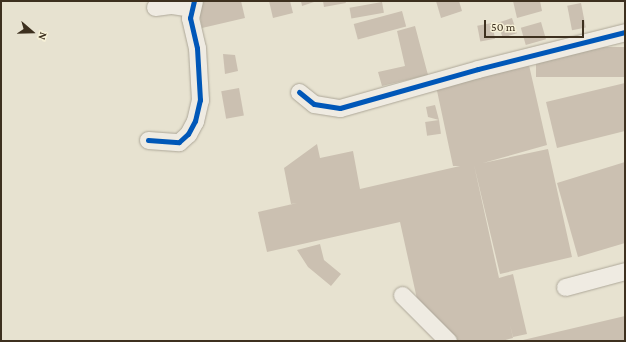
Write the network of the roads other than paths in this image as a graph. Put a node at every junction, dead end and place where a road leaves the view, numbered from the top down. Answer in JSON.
{"nodes":[{"id":1,"x":192,"y":5,"type":"edge"},
{"id":2,"x":155,"y":7,"type":"dead end"},
{"id":3,"x":625,"y":32,"type":"edge"},
{"id":4,"x":299,"y":92,"type":"dead end"},
{"id":5,"x":148,"y":140,"type":"dead end"},
{"id":6,"x":625,"y":271,"type":"edge"},
{"id":7,"x":564,"y":287,"type":"dead end"},
{"id":8,"x":402,"y":295,"type":"dead end"},
{"id":9,"x":448,"y":341,"type":"edge"}],
"edges":[{"from":1,"to":2,"type":"street"},
{"from":1,"to":5,"type":"street"},
{"from":3,"to":4,"type":"street"},
{"from":6,"to":7,"type":"street"},
{"from":8,"to":9,"type":"street"}]}
